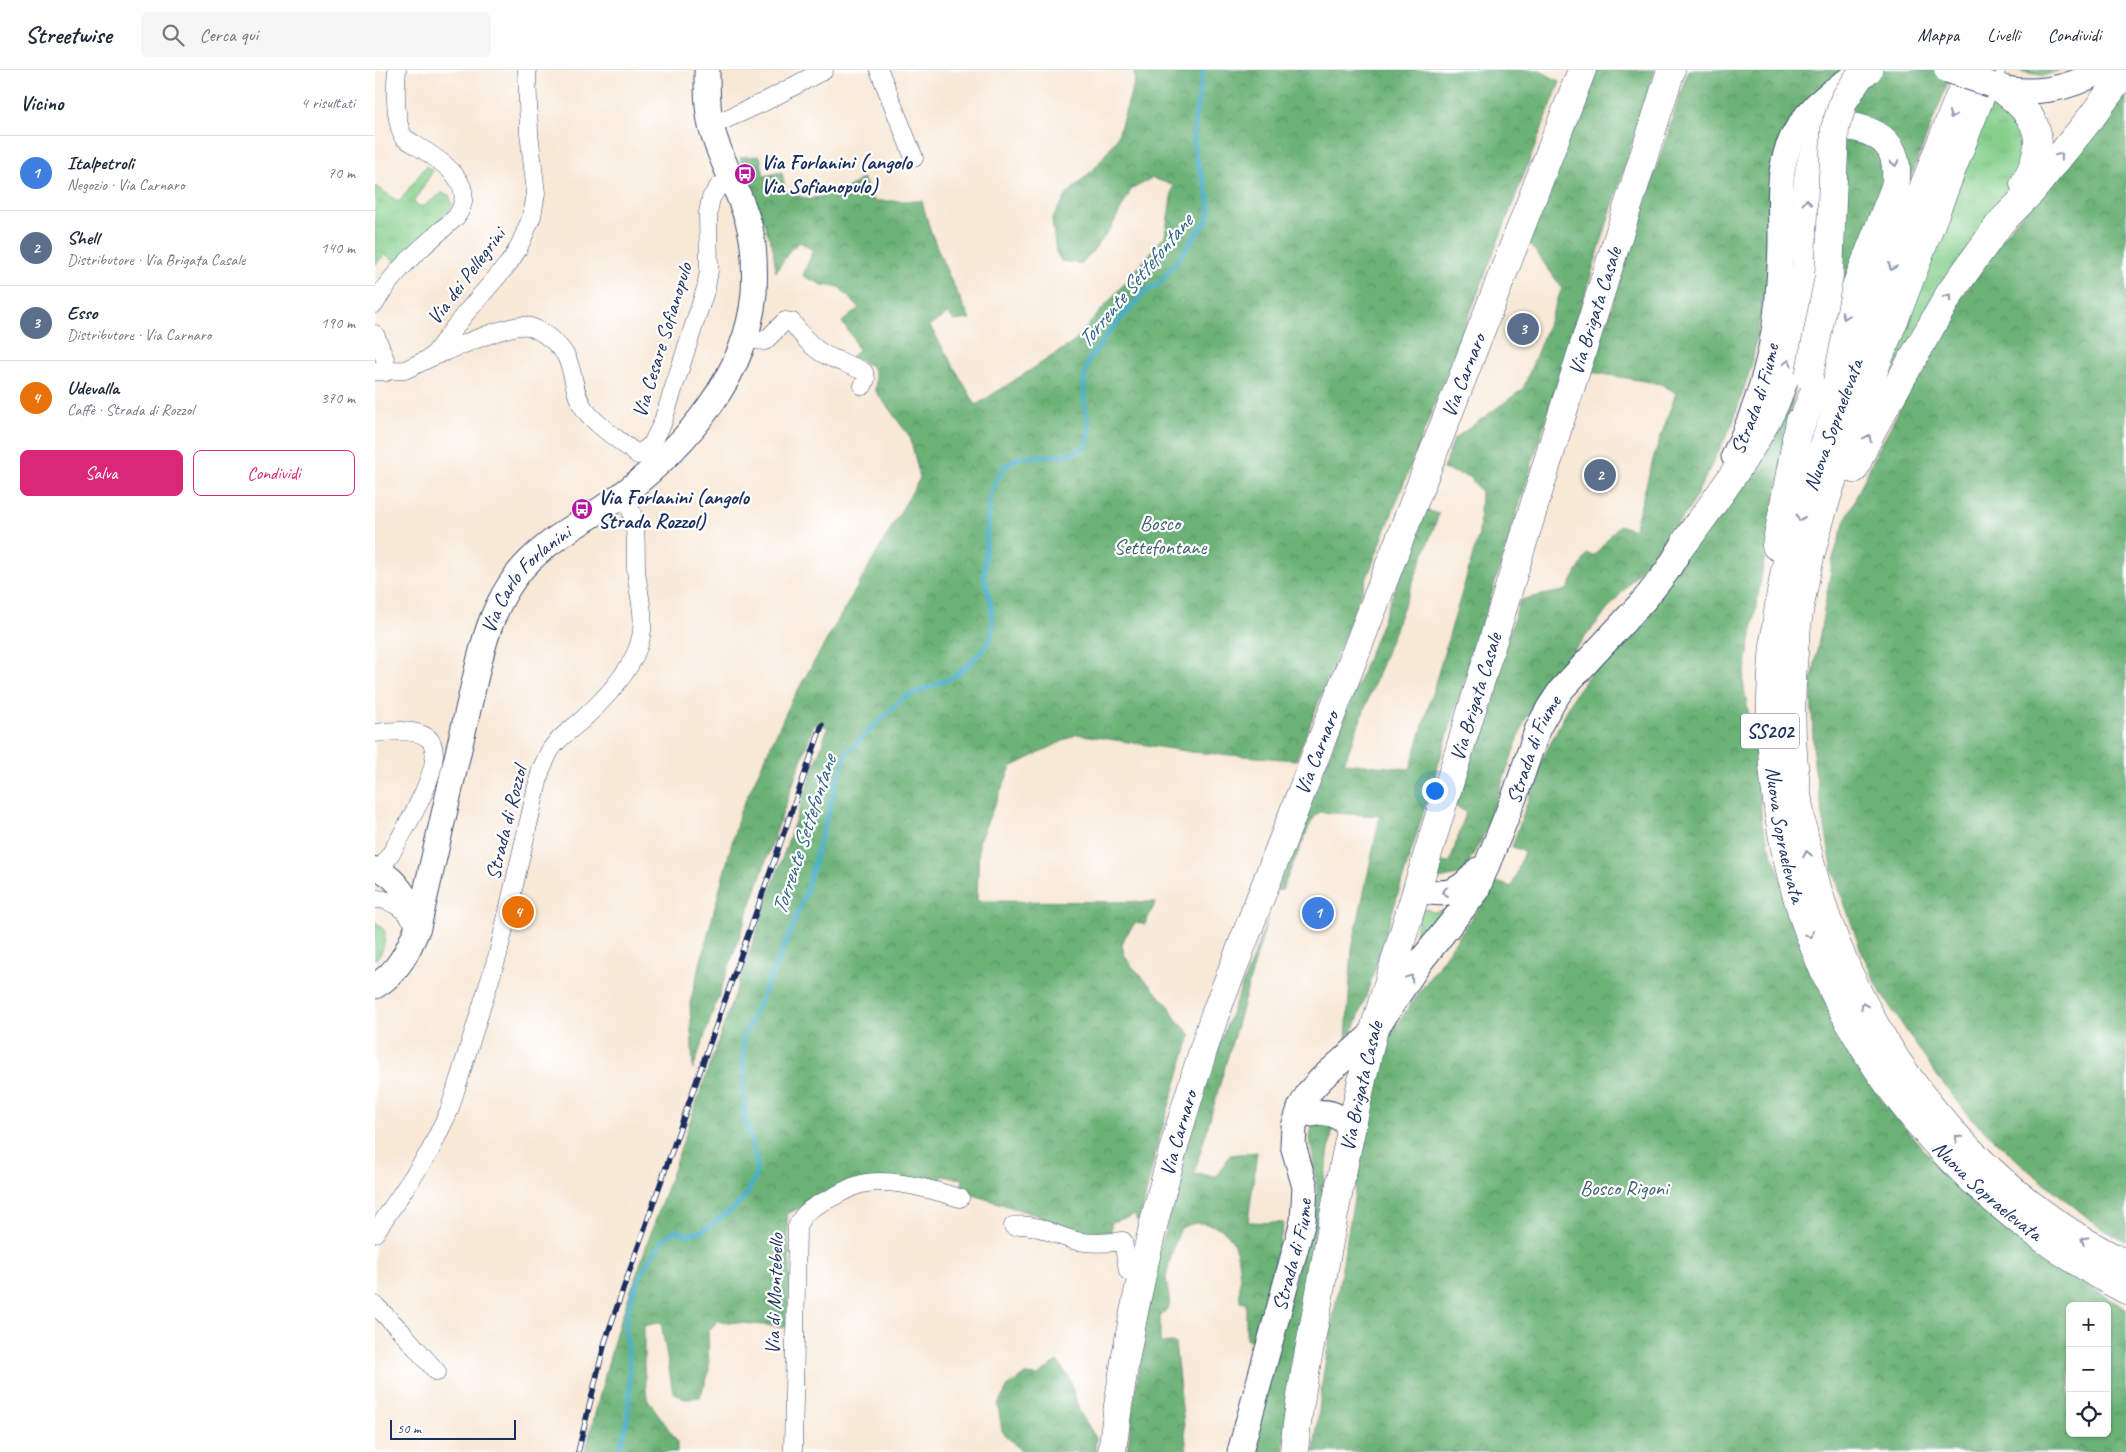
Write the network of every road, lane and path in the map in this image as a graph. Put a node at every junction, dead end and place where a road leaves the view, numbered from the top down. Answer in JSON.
{"nodes":[{"id":1,"x":397,"y":70,"type":"edge"},
{"id":2,"x":527,"y":70,"type":"edge"},
{"id":3,"x":707,"y":70,"type":"edge"},
{"id":4,"x":824,"y":70,"type":"edge"},
{"id":5,"x":879,"y":70,"type":"edge"},
{"id":6,"x":1582,"y":70,"type":"edge"},
{"id":7,"x":1671,"y":70,"type":"edge"},
{"id":8,"x":1867,"y":70,"type":"edge"},
{"id":9,"x":1947,"y":70,"type":"edge"},
{"id":10,"x":1970,"y":70,"type":"edge"},
{"id":11,"x":2100,"y":70,"type":"edge"},
{"id":12,"x":2126,"y":70,"type":"edge"},
{"id":13,"x":1994,"y":81,"type":"edge"},
{"id":14,"x":711,"y":126,"type":"junction"},
{"id":15,"x":914,"y":158,"type":"dead end"},
{"id":16,"x":731,"y":180,"type":"junction"},
{"id":17,"x":2001,"y":222,"type":"junction"},
{"id":18,"x":375,"y":304,"type":"edge"},
{"id":19,"x":375,"y":334,"type":"edge"},
{"id":20,"x":744,"y":339,"type":"junction"},
{"id":21,"x":432,"y":357,"type":"junction"},
{"id":22,"x":381,"y":371,"type":"edge"},
{"id":23,"x":863,"y":386,"type":"dead end"},
{"id":24,"x":1796,"y":438,"type":"junction"},
{"id":25,"x":623,"y":494,"type":"junction"},
{"id":26,"x":1686,"y":541,"type":"junction"},
{"id":27,"x":1780,"y":721,"type":"junction"},
{"id":28,"x":375,"y":732,"type":"edge"},
{"id":29,"x":1492,"y":853,"type":"junction"},
{"id":30,"x":377,"y":864,"type":"edge"},
{"id":31,"x":1416,"y":889,"type":"junction"},
{"id":32,"x":375,"y":899,"type":"edge"},
{"id":33,"x":418,"y":927,"type":"junction"},
{"id":34,"x":375,"y":986,"type":"edge"},
{"id":35,"x":1373,"y":1033,"type":"junction"},
{"id":36,"x":1312,"y":1114,"type":"junction"},
{"id":37,"x":1350,"y":1128,"type":"junction"},
{"id":38,"x":1305,"y":1187,"type":"junction"},
{"id":39,"x":960,"y":1198,"type":"dead end"},
{"id":40,"x":1013,"y":1226,"type":"dead end"},
{"id":41,"x":375,"y":1233,"type":"edge"},
{"id":42,"x":2126,"y":1264,"type":"edge"},
{"id":43,"x":1141,"y":1275,"type":"junction"},
{"id":44,"x":2126,"y":1290,"type":"edge"},
{"id":45,"x":375,"y":1305,"type":"edge"},
{"id":46,"x":437,"y":1372,"type":"dead end"},
{"id":47,"x":793,"y":1452,"type":"edge"},
{"id":48,"x":1112,"y":1452,"type":"edge"},
{"id":49,"x":1240,"y":1452,"type":"edge"},
{"id":50,"x":1294,"y":1452,"type":"edge"}],
"edges":[{"from":1,"to":18,"type":"street"},
{"from":2,"to":21,"type":"street","name":"Via dei Pellegrini"},
{"from":3,"to":14,"type":"main road","name":"Via Carlo Forlanini"},
{"from":4,"to":14,"type":"street"},
{"from":5,"to":15,"type":"street"},
{"from":6,"to":43,"type":"main road","name":"Via Carnaro"},
{"from":7,"to":31,"type":"main road","name":"Via Brigata Casale"},
{"from":8,"to":24,"type":"main road","bridge":true},
{"from":8,"to":26,"type":"main road","name":"Strada di Fiume","bridge":true},
{"from":9,"to":13,"type":"main road","bridge":true},
{"from":10,"to":27,"type":"main road","name":"Nuova Sopraelevata","number":"SS202","one_way":true},
{"from":11,"to":13,"type":"main road"},
{"from":17,"to":12,"type":"main road","one_way":true},
{"from":13,"to":17,"type":"main road"},
{"from":13,"to":27,"type":"main road","name":"Nuova Sopraelevata","number":"SS202"},
{"from":14,"to":16,"type":"main road","name":"Via Carlo Forlanini"},
{"from":16,"to":20,"type":"main road","name":"Via Carlo Forlanini"},
{"from":16,"to":21,"type":"street","name":"Via Cesare Sofianopulo"},
{"from":27,"to":17,"type":"main road","one_way":true},
{"from":19,"to":22,"type":"street"},
{"from":20,"to":23,"type":"street"},
{"from":20,"to":25,"type":"main road","name":"Via Carlo Forlanini"},
{"from":21,"to":22,"type":"street","name":"Via dei Pellegrini"},
{"from":26,"to":24,"type":"main road","one_way":true},
{"from":24,"to":27,"type":"main road"},
{"from":25,"to":33,"type":"main road","name":"Via Carlo Forlanini"},
{"from":25,"to":41,"type":"street","name":"Strada di Rozzol"},
{"from":26,"to":29,"type":"main road","name":"Strada di Fiume"},
{"from":42,"to":27,"type":"main road","name":"Nuova Sopraelevata","number":"SS202","one_way":true},
{"from":27,"to":44,"type":"main road","name":"Nuova Sopraelevata","number":"SS202","one_way":true},
{"from":28,"to":30,"type":"street"},
{"from":29,"to":31,"type":"main road","one_way":true},
{"from":35,"to":29,"type":"main road","name":"Strada di Fiume","one_way":true},
{"from":30,"to":33,"type":"street"},
{"from":31,"to":35,"type":"main road","name":"Via Brigata Casale"},
{"from":32,"to":33,"type":"street"},
{"from":33,"to":34,"type":"main road","name":"Via Carlo Forlanini"},
{"from":35,"to":36,"type":"main road"},
{"from":35,"to":37,"type":"main road","name":"Via Brigata Casale"},
{"from":35,"to":38,"type":"main road","name":"Strada di Fiume"},
{"from":36,"to":37,"type":"main road"},
{"from":36,"to":38,"type":"main road"},
{"from":37,"to":50,"type":"main road","name":"Via Brigata Casale"},
{"from":38,"to":49,"type":"main road","name":"Strada di Fiume"},
{"from":39,"to":47,"type":"street","name":"Via di Montebello"},
{"from":40,"to":43,"type":"street"},
{"from":43,"to":48,"type":"main road","name":"Via Carnaro"},
{"from":45,"to":46,"type":"street"}]}
